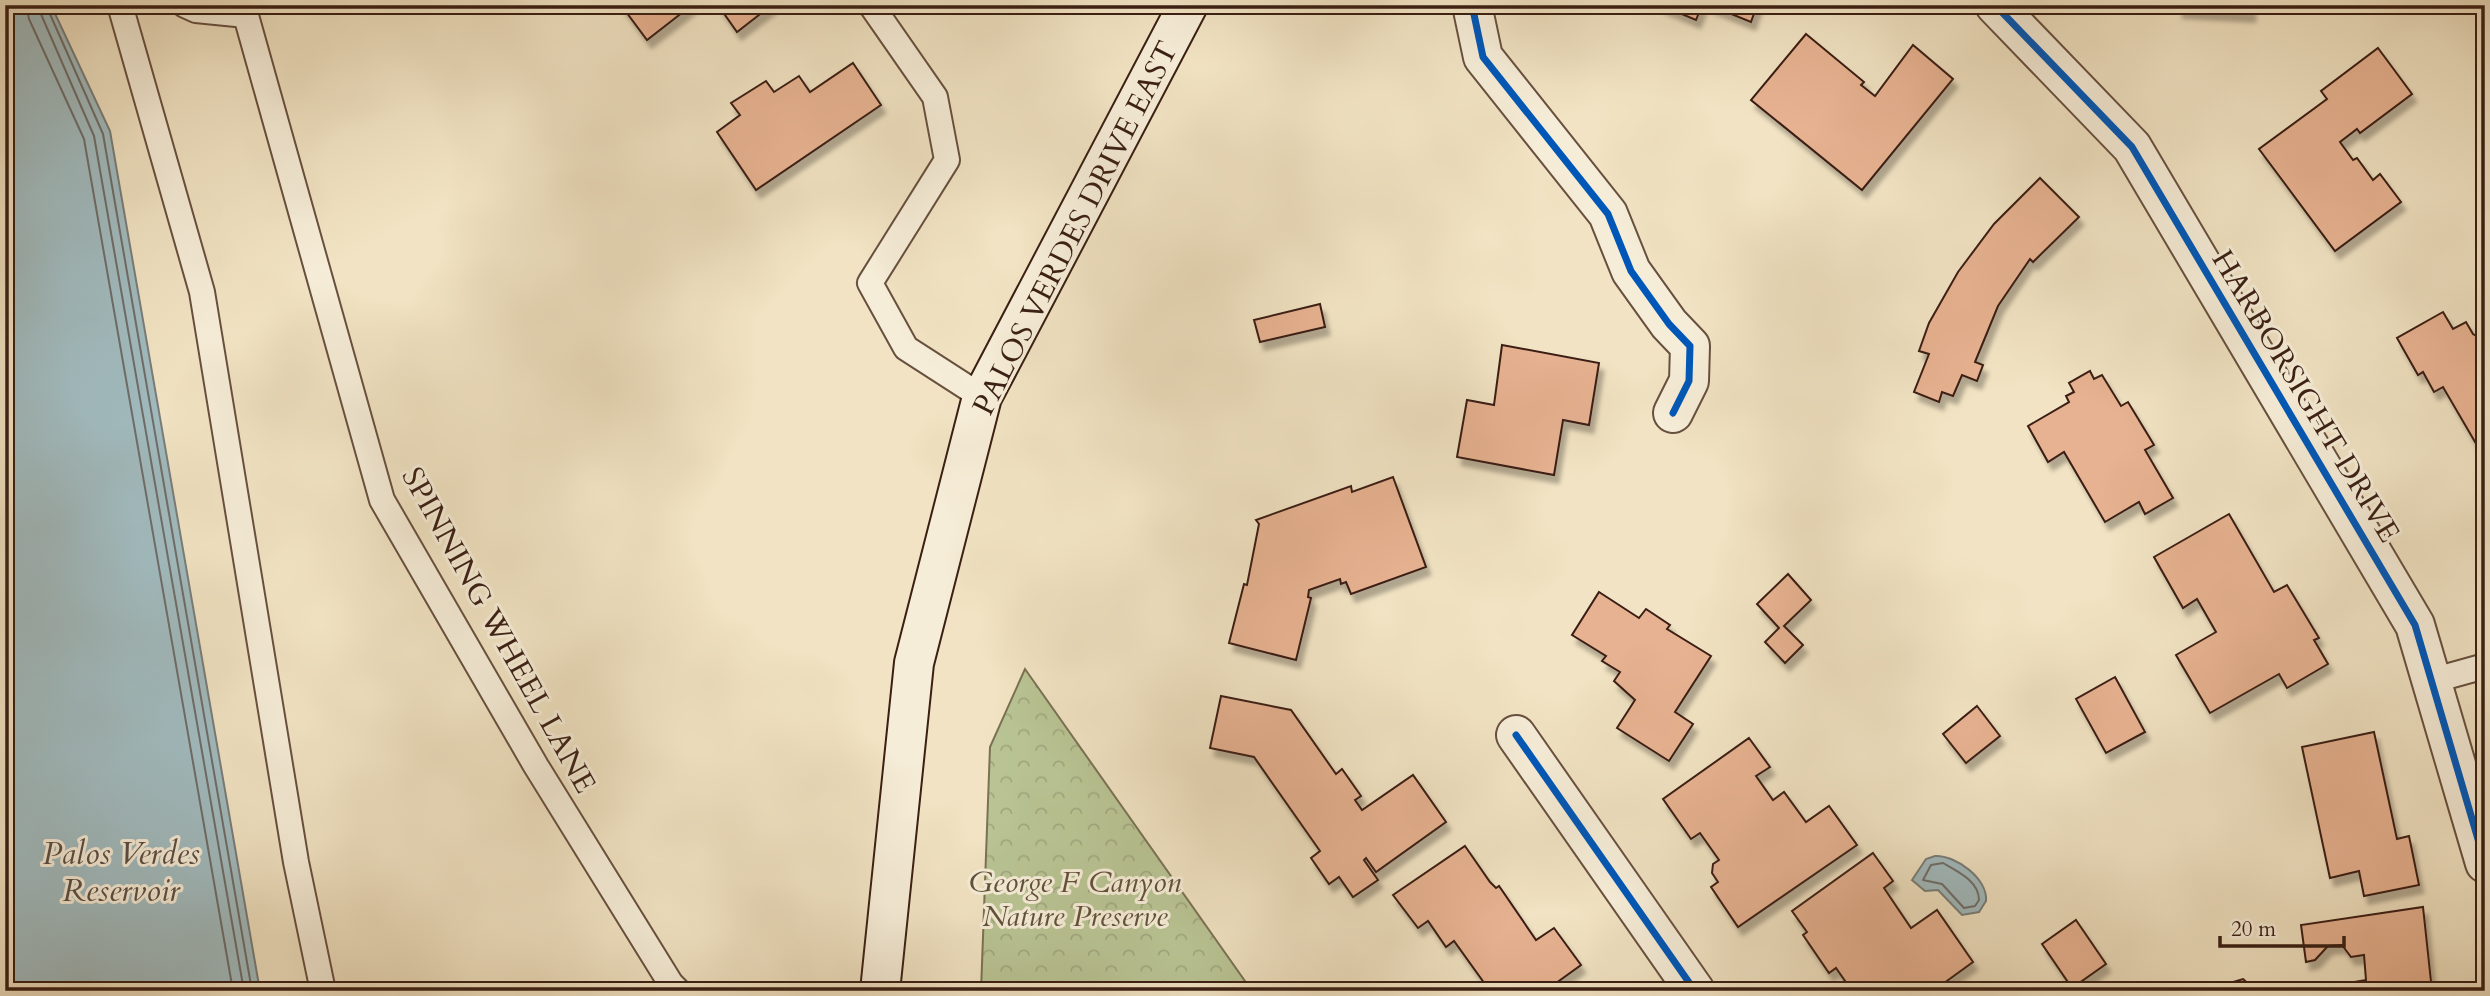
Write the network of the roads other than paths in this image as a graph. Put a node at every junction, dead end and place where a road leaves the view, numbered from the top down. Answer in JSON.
{"nodes":[{"id":1,"x":120,"y":5,"type":"edge"},
{"id":2,"x":185,"y":5,"type":"edge"},
{"id":3,"x":871,"y":5,"type":"edge"},
{"id":4,"x":1188,"y":5,"type":"edge"},
{"id":5,"x":1472,"y":5,"type":"edge"},
{"id":6,"x":1995,"y":5,"type":"edge"},
{"id":7,"x":245,"y":10,"type":"edge"},
{"id":8,"x":982,"y":397,"type":"junction"},
{"id":9,"x":1673,"y":412,"type":"dead end"},
{"id":10,"x":2485,"y":666,"type":"edge"},
{"id":11,"x":2431,"y":681,"type":"junction"},
{"id":12,"x":1516,"y":735,"type":"dead end"},
{"id":13,"x":2485,"y":863,"type":"edge"},
{"id":14,"x":323,"y":991,"type":"edge"},
{"id":15,"x":678,"y":991,"type":"edge"},
{"id":16,"x":880,"y":991,"type":"edge"},
{"id":17,"x":1695,"y":991,"type":"edge"}],
"edges":[{"from":1,"to":14,"type":"lane"},
{"from":2,"to":7,"type":"lane"},
{"from":3,"to":8,"type":"lane"},
{"from":4,"to":8,"type":"street","name":"PALOS VERDES DRIVE EAST"},
{"from":5,"to":9,"type":"street"},
{"from":6,"to":11,"type":"street","name":"HARBORSIGHT DRIVE"},
{"from":7,"to":15,"type":"lane","name":"SPINNING WHEEL LANE"},
{"from":8,"to":16,"type":"street","name":"PALOS VERDES DRIVE EAST"},
{"from":10,"to":11,"type":"lane"},
{"from":11,"to":13,"type":"street","name":"HARBORSIGHT DRIVE"},
{"from":12,"to":17,"type":"street"}]}
